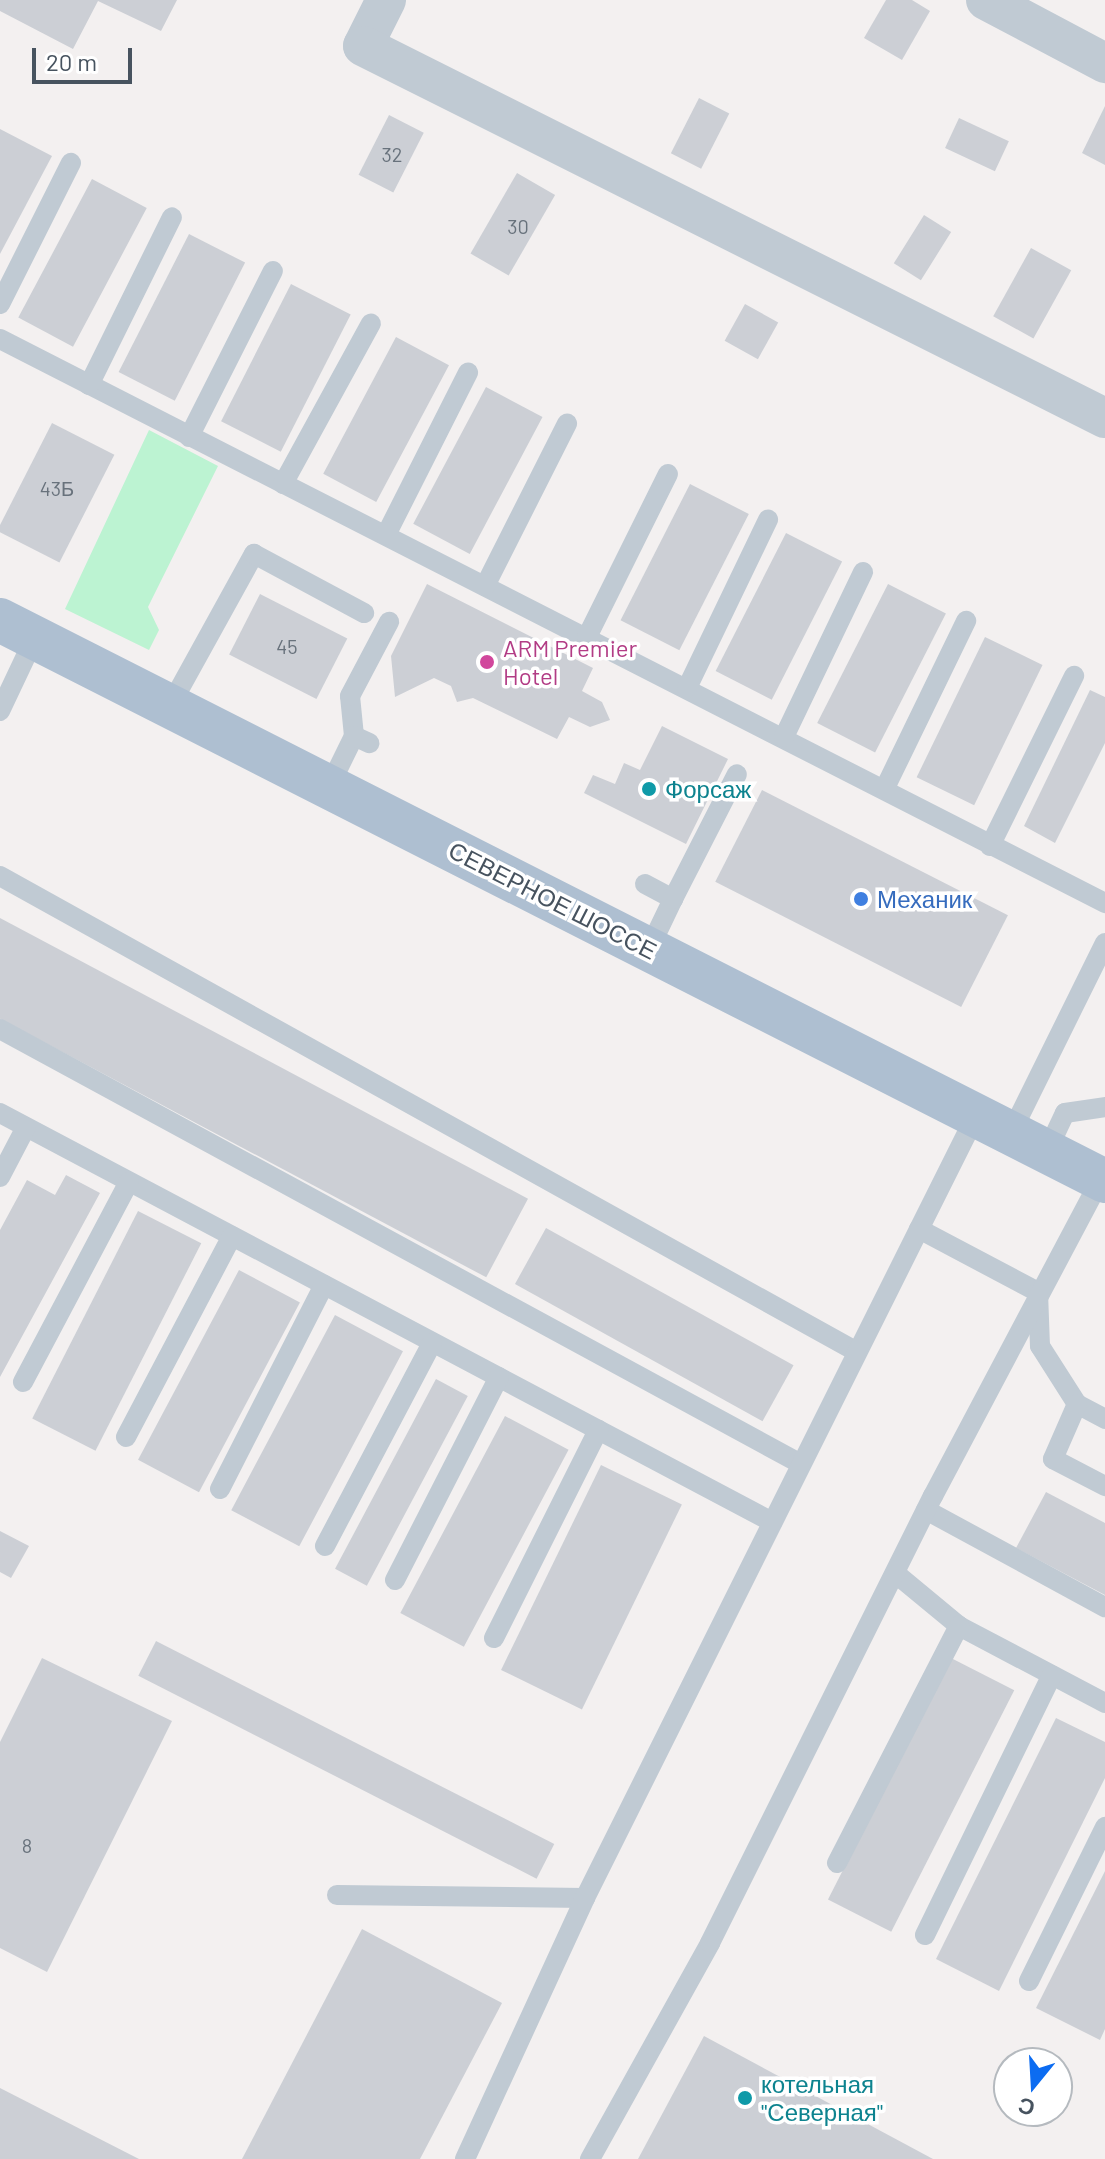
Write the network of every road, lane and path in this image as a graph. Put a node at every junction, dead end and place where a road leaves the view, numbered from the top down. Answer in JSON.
{"nodes":[{"id":1,"x":386,"y":0,"type":"edge"},
{"id":2,"x":986,"y":0,"type":"edge"},
{"id":3,"x":1105,"y":63,"type":"edge"},
{"id":4,"x":71,"y":163,"type":"dead end"},
{"id":5,"x":172,"y":217,"type":"dead end"},
{"id":6,"x":273,"y":271,"type":"dead end"},
{"id":7,"x":0,"y":304,"type":"edge"},
{"id":8,"x":371,"y":323,"type":"dead end"},
{"id":9,"x":0,"y":339,"type":"edge"},
{"id":10,"x":468,"y":373,"type":"dead end"},
{"id":11,"x":89,"y":385,"type":"junction"},
{"id":12,"x":1105,"y":418,"type":"edge"},
{"id":13,"x":567,"y":424,"type":"dead end"},
{"id":14,"x":189,"y":437,"type":"junction"},
{"id":15,"x":668,"y":474,"type":"dead end"},
{"id":16,"x":283,"y":484,"type":"junction"},
{"id":17,"x":768,"y":520,"type":"dead end"},
{"id":18,"x":386,"y":535,"type":"junction"},
{"id":19,"x":863,"y":572,"type":"dead end"},
{"id":20,"x":485,"y":586,"type":"junction"},
{"id":21,"x":364,"y":613,"type":"dead end"},
{"id":22,"x":966,"y":621,"type":"dead end"},
{"id":23,"x":389,"y":622,"type":"dead end"},
{"id":24,"x":18,"y":628,"type":"edge"},
{"id":25,"x":587,"y":637,"type":"junction"},
{"id":26,"x":1074,"y":676,"type":"dead end"},
{"id":27,"x":687,"y":688,"type":"junction"},
{"id":28,"x":170,"y":706,"type":"junction"},
{"id":29,"x":0,"y":711,"type":"edge"},
{"id":30,"x":784,"y":737,"type":"junction"},
{"id":31,"x":737,"y":774,"type":"dead end"},
{"id":32,"x":329,"y":787,"type":"junction"},
{"id":33,"x":885,"y":788,"type":"junction"},
{"id":34,"x":990,"y":846,"type":"junction"},
{"id":35,"x":0,"y":876,"type":"edge"},
{"id":36,"x":645,"y":884,"type":"dead end"},
{"id":37,"x":673,"y":899,"type":"junction"},
{"id":38,"x":1105,"y":903,"type":"edge"},
{"id":39,"x":1105,"y":943,"type":"edge"},
{"id":40,"x":649,"y":949,"type":"junction"},
{"id":41,"x":0,"y":1029,"type":"edge"},
{"id":42,"x":1105,"y":1107,"type":"edge"},
{"id":43,"x":0,"y":1113,"type":"edge"},
{"id":44,"x":26,"y":1127,"type":"junction"},
{"id":45,"x":1011,"y":1133,"type":"junction"},
{"id":46,"x":0,"y":1177,"type":"edge"},
{"id":47,"x":1103,"y":1180,"type":"edge"},
{"id":48,"x":129,"y":1182,"type":"junction"},
{"id":49,"x":919,"y":1229,"type":"junction"},
{"id":50,"x":232,"y":1236,"type":"junction"},
{"id":51,"x":324,"y":1285,"type":"junction"},
{"id":52,"x":1038,"y":1292,"type":"junction"},
{"id":53,"x":432,"y":1343,"type":"junction"},
{"id":54,"x":857,"y":1352,"type":"junction"},
{"id":55,"x":499,"y":1377,"type":"junction"},
{"id":56,"x":23,"y":1382,"type":"dead end"},
{"id":57,"x":1077,"y":1404,"type":"junction"},
{"id":58,"x":1105,"y":1419,"type":"edge"},
{"id":59,"x":598,"y":1430,"type":"junction"},
{"id":60,"x":126,"y":1437,"type":"dead end"},
{"id":61,"x":801,"y":1464,"type":"junction"},
{"id":62,"x":1105,"y":1486,"type":"edge"},
{"id":63,"x":220,"y":1489,"type":"dead end"},
{"id":64,"x":926,"y":1510,"type":"junction"},
{"id":65,"x":772,"y":1522,"type":"junction"},
{"id":66,"x":325,"y":1546,"type":"dead end"},
{"id":67,"x":895,"y":1573,"type":"junction"},
{"id":68,"x":395,"y":1580,"type":"dead end"},
{"id":69,"x":1105,"y":1607,"type":"edge"},
{"id":70,"x":959,"y":1626,"type":"junction"},
{"id":71,"x":494,"y":1638,"type":"dead end"},
{"id":72,"x":1052,"y":1675,"type":"junction"},
{"id":73,"x":1105,"y":1703,"type":"edge"},
{"id":74,"x":1105,"y":1827,"type":"edge"},
{"id":75,"x":837,"y":1863,"type":"dead end"},
{"id":76,"x":337,"y":1895,"type":"dead end"},
{"id":77,"x":585,"y":1898,"type":"junction"},
{"id":78,"x":925,"y":1935,"type":"dead end"},
{"id":79,"x":1029,"y":1981,"type":"dead end"},
{"id":80,"x":465,"y":2159,"type":"edge"},
{"id":81,"x":590,"y":2159,"type":"edge"}],
"edges":[{"from":1,"to":12,"type":"street"},
{"from":2,"to":3,"type":"street"},
{"from":4,"to":7,"type":"lane"},
{"from":5,"to":11,"type":"lane"},
{"from":6,"to":14,"type":"lane"},
{"from":8,"to":16,"type":"lane"},
{"from":9,"to":11,"type":"lane"},
{"from":10,"to":18,"type":"lane"},
{"from":11,"to":14,"type":"lane"},
{"from":13,"to":20,"type":"lane"},
{"from":14,"to":16,"type":"lane"},
{"from":15,"to":25,"type":"lane"},
{"from":16,"to":18,"type":"lane"},
{"from":17,"to":27,"type":"lane"},
{"from":18,"to":20,"type":"lane"},
{"from":19,"to":30,"type":"lane"},
{"from":20,"to":25,"type":"lane"},
{"from":21,"to":28,"type":"lane"},
{"from":22,"to":33,"type":"lane"},
{"from":23,"to":32,"type":"lane"},
{"from":24,"to":28,"type":"main road","name":"СЕВЕРНОЕ ШОССЕ"},
{"from":24,"to":29,"type":"lane"},
{"from":25,"to":27,"type":"lane"},
{"from":26,"to":34,"type":"lane"},
{"from":27,"to":30,"type":"lane"},
{"from":28,"to":32,"type":"main road","name":"СЕВЕРНОЕ ШОССЕ"},
{"from":30,"to":33,"type":"lane"},
{"from":31,"to":37,"type":"lane"},
{"from":32,"to":40,"type":"main road","name":"СЕВЕРНОЕ ШОССЕ"},
{"from":33,"to":34,"type":"lane"},
{"from":34,"to":38,"type":"lane"},
{"from":35,"to":54,"type":"lane"},
{"from":36,"to":37,"type":"lane"},
{"from":37,"to":40,"type":"lane"},
{"from":39,"to":45,"type":"lane"},
{"from":40,"to":45,"type":"main road","name":"СЕВЕРНОЕ ШОССЕ"},
{"from":41,"to":61,"type":"lane"},
{"from":42,"to":45,"type":"lane"},
{"from":43,"to":44,"type":"lane"},
{"from":44,"to":46,"type":"lane"},
{"from":44,"to":48,"type":"lane"},
{"from":45,"to":47,"type":"main road","name":"СЕВЕРНОЕ ШОССЕ"},
{"from":45,"to":49,"type":"lane"},
{"from":47,"to":52,"type":"lane"},
{"from":48,"to":50,"type":"lane"},
{"from":48,"to":56,"type":"lane"},
{"from":49,"to":52,"type":"lane"},
{"from":49,"to":54,"type":"lane"},
{"from":50,"to":51,"type":"lane"},
{"from":50,"to":60,"type":"lane"},
{"from":51,"to":53,"type":"lane"},
{"from":51,"to":63,"type":"lane"},
{"from":52,"to":57,"type":"lane"},
{"from":52,"to":64,"type":"lane"},
{"from":53,"to":55,"type":"lane"},
{"from":53,"to":66,"type":"lane"},
{"from":54,"to":61,"type":"lane"},
{"from":55,"to":59,"type":"lane"},
{"from":55,"to":68,"type":"lane"},
{"from":57,"to":58,"type":"lane"},
{"from":57,"to":62,"type":"lane"},
{"from":59,"to":65,"type":"lane"},
{"from":59,"to":71,"type":"lane"},
{"from":61,"to":65,"type":"lane"},
{"from":64,"to":67,"type":"lane"},
{"from":64,"to":69,"type":"lane"},
{"from":65,"to":77,"type":"lane"},
{"from":67,"to":70,"type":"lane"},
{"from":67,"to":81,"type":"lane"},
{"from":70,"to":72,"type":"lane"},
{"from":70,"to":75,"type":"lane"},
{"from":72,"to":73,"type":"lane"},
{"from":72,"to":78,"type":"lane"},
{"from":74,"to":79,"type":"lane"},
{"from":76,"to":77,"type":"lane"},
{"from":77,"to":80,"type":"lane"}]}
